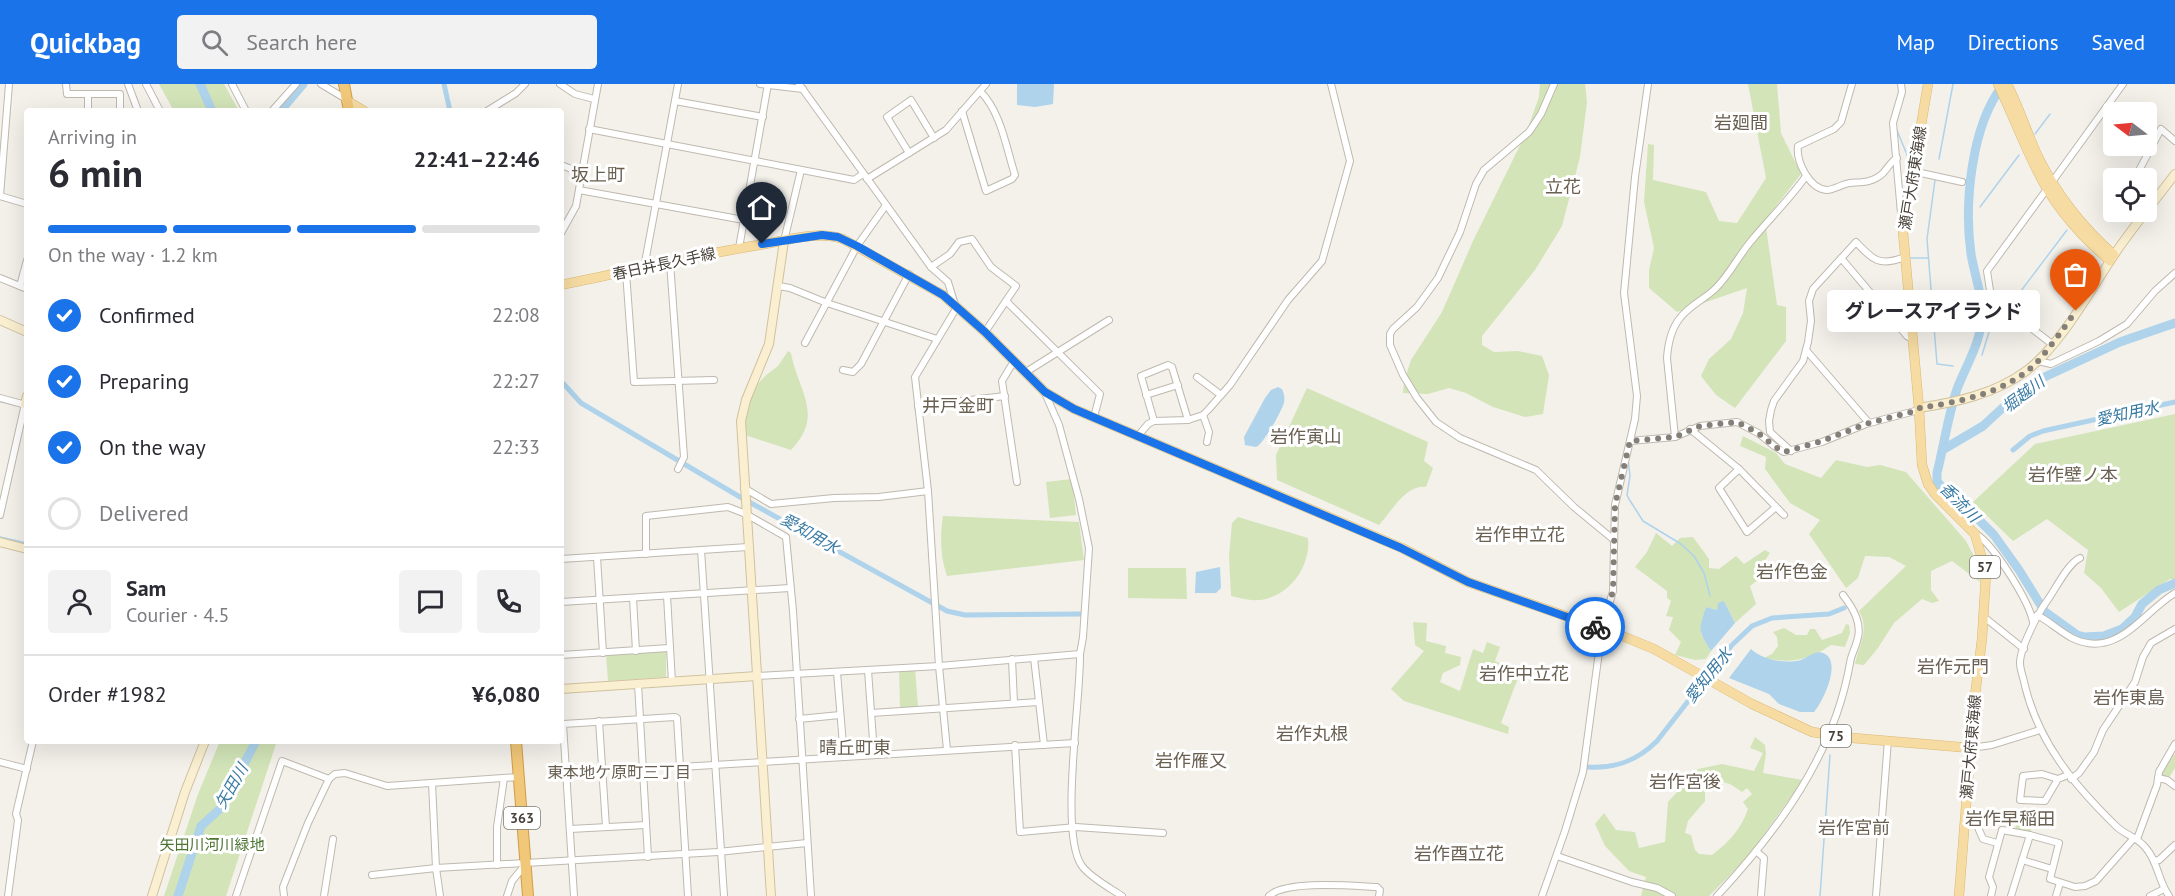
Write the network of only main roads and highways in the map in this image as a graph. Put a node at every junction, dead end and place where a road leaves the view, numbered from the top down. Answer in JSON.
{"nodes":[{"id":1,"x":344,"y":84,"type":"edge"},
{"id":2,"x":1928,"y":84,"type":"edge"},
{"id":3,"x":2004,"y":84,"type":"edge"},
{"id":4,"x":346,"y":100,"type":"junction"},
{"id":5,"x":348,"y":108,"type":"edge"},
{"id":6,"x":359,"y":108,"type":"edge"},
{"id":7,"x":2050,"y":185,"type":"junction"},
{"id":8,"x":2112,"y":258,"type":"road end"},
{"id":9,"x":564,"y":284,"type":"edge"},
{"id":10,"x":516,"y":744,"type":"edge"},
{"id":11,"x":1971,"y":748,"type":"junction"},
{"id":12,"x":528,"y":896,"type":"edge"},
{"id":13,"x":1959,"y":896,"type":"edge"}],
"edges":[{"from":1,"to":4,"type":"highway"},
{"from":2,"to":11,"type":"main road","name":"瀬戸大府東海線","number":"57"},
{"from":3,"to":7,"type":"main road"},
{"from":3,"to":7,"type":"main road"},
{"from":4,"to":5,"type":"highway"},
{"from":4,"to":6,"type":"main road"},
{"from":7,"to":8,"type":"main road"},
{"from":9,"to":11,"type":"main road","name":"春日井長久手線","number":"75"},
{"from":10,"to":12,"type":"highway","number":"363"},
{"from":11,"to":13,"type":"main road","name":"瀬戸大府東海線","number":"57"}]}
